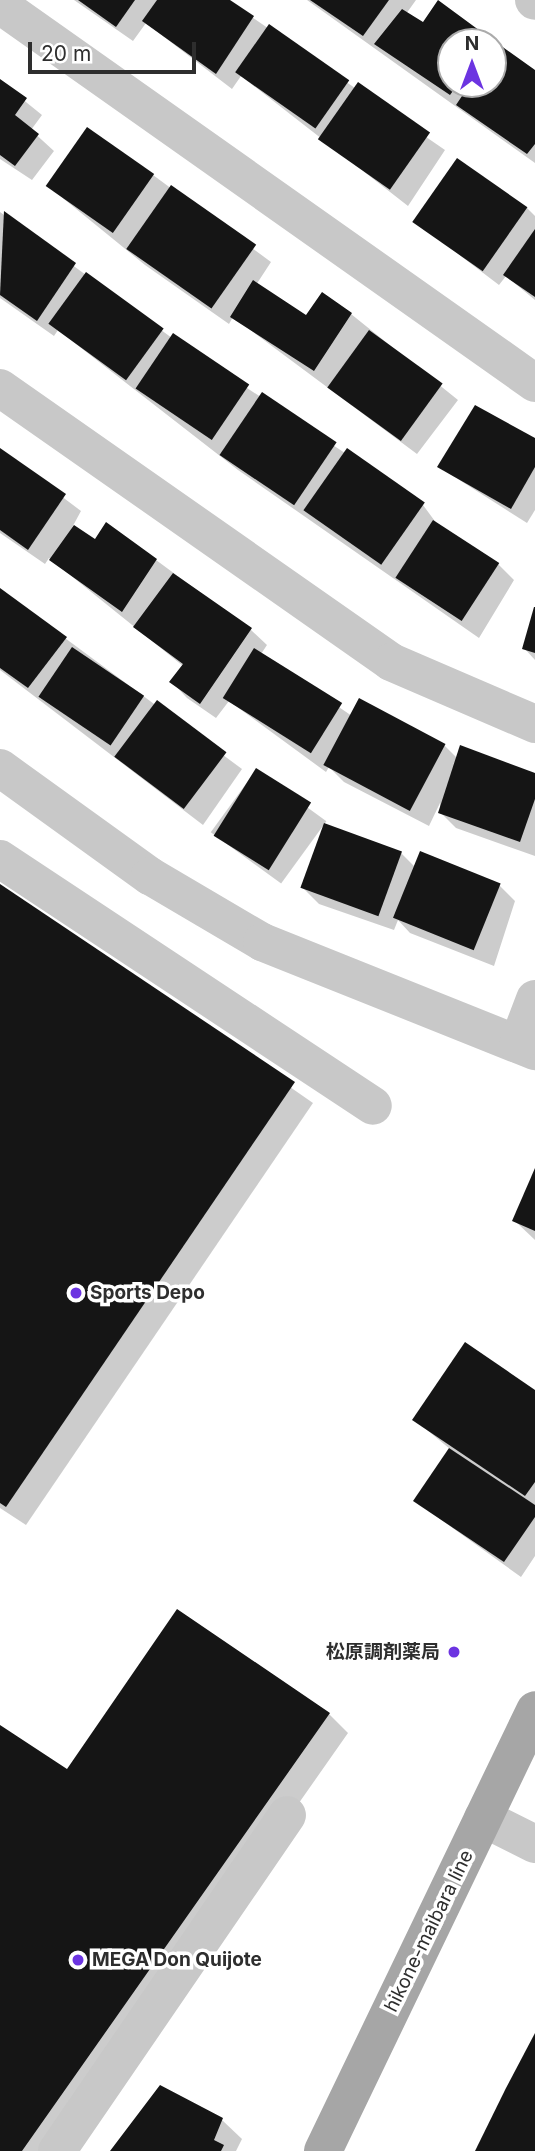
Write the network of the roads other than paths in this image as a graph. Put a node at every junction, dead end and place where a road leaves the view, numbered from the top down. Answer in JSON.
{"nodes":[{"id":1,"x":0,"y":5,"type":"edge"},
{"id":2,"x":535,"y":383,"type":"edge"},
{"id":3,"x":0,"y":388,"type":"edge"},
{"id":4,"x":535,"y":724,"type":"edge"},
{"id":5,"x":0,"y":768,"type":"edge"},
{"id":6,"x":0,"y":859,"type":"edge"},
{"id":7,"x":535,"y":999,"type":"edge"},
{"id":8,"x":526,"y":1047,"type":"edge"},
{"id":9,"x":373,"y":1106,"type":"dead end"},
{"id":10,"x":535,"y":1710,"type":"edge"},
{"id":11,"x":287,"y":1815,"type":"dead end"},
{"id":12,"x":484,"y":1818,"type":"junction"},
{"id":13,"x":535,"y":1844,"type":"edge"},
{"id":14,"x":57,"y":2151,"type":"edge"},
{"id":15,"x":323,"y":2151,"type":"edge"}],
"edges":[{"from":1,"to":2,"type":"street"},
{"from":3,"to":4,"type":"street"},
{"from":5,"to":8,"type":"street"},
{"from":6,"to":9,"type":"street"},
{"from":7,"to":8,"type":"street"},
{"from":10,"to":12,"type":"main road","name":"hikone-maibara line"},
{"from":11,"to":14,"type":"street"},
{"from":12,"to":13,"type":"street"},
{"from":12,"to":15,"type":"main road","name":"hikone-maibara line"}]}
